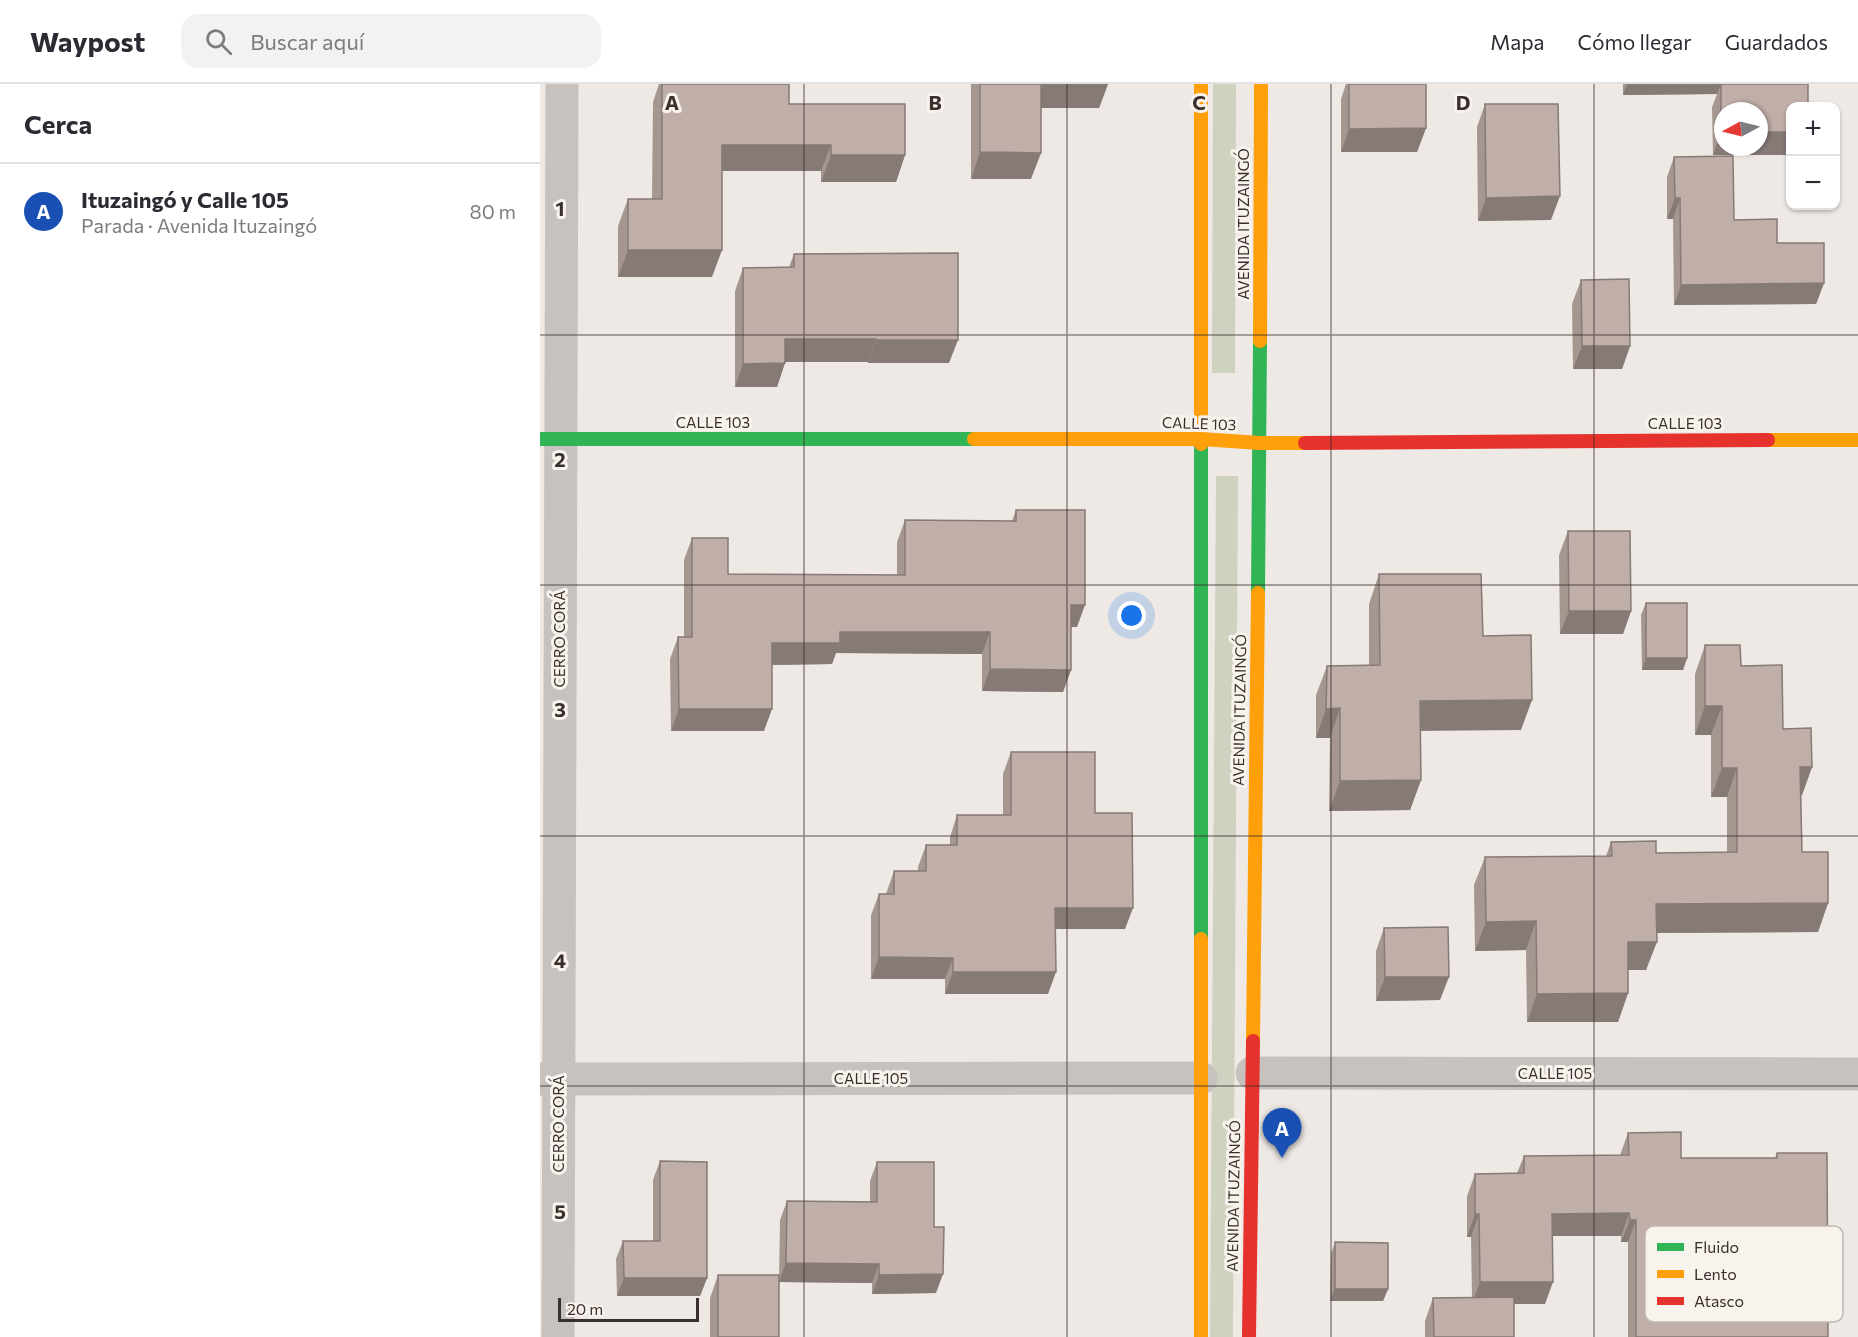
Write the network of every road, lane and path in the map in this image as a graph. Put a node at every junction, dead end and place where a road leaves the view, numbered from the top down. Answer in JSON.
{"nodes":[{"id":1,"x":562,"y":84,"type":"edge"},
{"id":2,"x":1201,"y":84,"type":"edge"},
{"id":3,"x":1261,"y":84,"type":"edge"},
{"id":4,"x":550,"y":439,"type":"edge"},
{"id":5,"x":1201,"y":440,"type":"junction"},
{"id":6,"x":1858,"y":440,"type":"edge"},
{"id":7,"x":1260,"y":443,"type":"junction"},
{"id":8,"x":1252,"y":1073,"type":"junction"},
{"id":9,"x":1858,"y":1074,"type":"edge"},
{"id":10,"x":1201,"y":1078,"type":"junction"},
{"id":11,"x":549,"y":1079,"type":"edge"},
{"id":12,"x":558,"y":1337,"type":"edge"},
{"id":13,"x":1202,"y":1337,"type":"edge"},
{"id":14,"x":1249,"y":1337,"type":"edge"}],
"edges":[{"from":1,"to":4,"type":"street","name":"CERRO CORÁ"},
{"from":2,"to":5,"type":"main road","name":"AVENIDA ITUZAINGÓ"},
{"from":3,"to":7,"type":"main road","name":"AVENIDA ITUZAINGÓ"},
{"from":4,"to":5,"type":"main road","name":"CALLE 103"},
{"from":4,"to":11,"type":"street","name":"CERRO CORÁ"},
{"from":5,"to":7,"type":"main road","name":"CALLE 103"},
{"from":5,"to":10,"type":"main road","name":"AVENIDA ITUZAINGÓ"},
{"from":6,"to":7,"type":"main road","name":"CALLE 103"},
{"from":7,"to":8,"type":"main road","name":"AVENIDA ITUZAINGÓ"},
{"from":8,"to":9,"type":"street","name":"CALLE 105"},
{"from":8,"to":14,"type":"main road","name":"AVENIDA ITUZAINGÓ"},
{"from":10,"to":11,"type":"street","name":"CALLE 105"},
{"from":10,"to":13,"type":"main road","name":"AVENIDA ITUZAINGÓ"},
{"from":11,"to":12,"type":"street","name":"CERRO CORÁ"}]}
